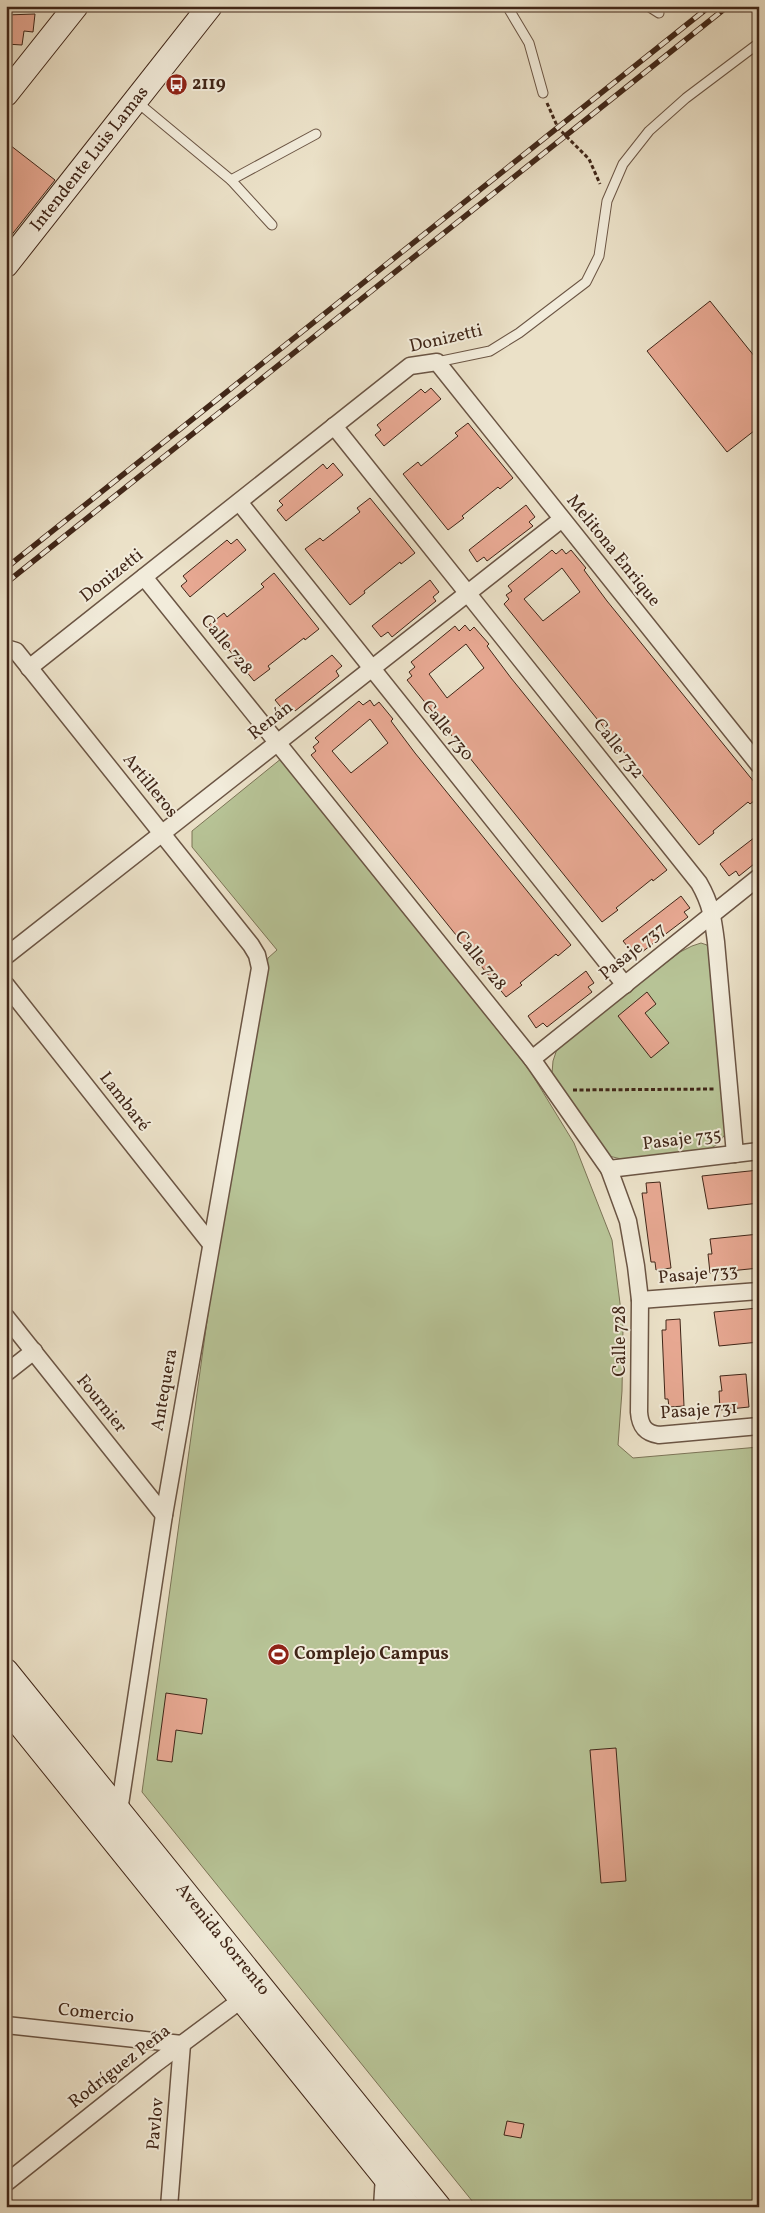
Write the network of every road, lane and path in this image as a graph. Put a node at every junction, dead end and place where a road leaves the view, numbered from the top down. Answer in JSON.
{"nodes":[{"id":1,"x":76,"y":6,"type":"edge"},
{"id":2,"x":210,"y":6,"type":"edge"},
{"id":3,"x":507,"y":6,"type":"edge"},
{"id":4,"x":648,"y":6,"type":"edge"},
{"id":5,"x":660,"y":13,"type":"dead end"},
{"id":6,"x":759,"y":43,"type":"edge"},
{"id":7,"x":543,"y":93,"type":"joint"},
{"id":8,"x":6,"y":94,"type":"edge"},
{"id":9,"x":138,"y":99,"type":"junction"},
{"id":10,"x":316,"y":134,"type":"dead end"},
{"id":11,"x":231,"y":180,"type":"junction"},
{"id":12,"x":607,"y":201,"type":"junction"},
{"id":13,"x":272,"y":225,"type":"dead end"},
{"id":14,"x":6,"y":265,"type":"edge"},
{"id":15,"x":437,"y":362,"type":"junction"},
{"id":16,"x":334,"y":426,"type":"junction"},
{"id":17,"x":239,"y":502,"type":"junction"},
{"id":18,"x":562,"y":518,"type":"junction"},
{"id":19,"x":144,"y":577,"type":"junction"},
{"id":20,"x":468,"y":592,"type":"junction"},
{"id":21,"x":6,"y":648,"type":"edge"},
{"id":22,"x":30,"y":668,"type":"junction"},
{"id":23,"x":372,"y":668,"type":"junction"},
{"id":24,"x":278,"y":741,"type":"junction"},
{"id":25,"x":759,"y":765,"type":"edge"},
{"id":26,"x":161,"y":833,"type":"junction"},
{"id":27,"x":759,"y":877,"type":"edge"},
{"id":28,"x":713,"y":913,"type":"junction"},
{"id":29,"x":257,"y":955,"type":"joint"},
{"id":30,"x":6,"y":956,"type":"edge"},
{"id":31,"x":625,"y":984,"type":"junction"},
{"id":32,"x":6,"y":985,"type":"edge"},
{"id":33,"x":532,"y":1059,"type":"junction"},
{"id":34,"x":729,"y":1089,"type":"junction"},
{"id":35,"x":555,"y":1090,"type":"junction"},
{"id":36,"x":759,"y":1151,"type":"edge"},
{"id":37,"x":735,"y":1154,"type":"junction"},
{"id":38,"x":609,"y":1169,"type":"junction"},
{"id":39,"x":211,"y":1244,"type":"junction"},
{"id":40,"x":759,"y":1291,"type":"edge"},
{"id":41,"x":640,"y":1300,"type":"junction"},
{"id":42,"x":6,"y":1317,"type":"edge"},
{"id":43,"x":34,"y":1351,"type":"junction"},
{"id":44,"x":6,"y":1374,"type":"edge"},
{"id":45,"x":759,"y":1426,"type":"edge"},
{"id":46,"x":644,"y":1429,"type":"joint"},
{"id":47,"x":164,"y":1515,"type":"junction"},
{"id":48,"x":8,"y":1677,"type":"edge"},
{"id":49,"x":6,"y":1707,"type":"edge"},
{"id":50,"x":110,"y":1818,"type":"junction"},
{"id":51,"x":251,"y":1992,"type":"junction"},
{"id":52,"x":6,"y":2025,"type":"edge"},
{"id":53,"x":182,"y":2044,"type":"junction"},
{"id":54,"x":393,"y":2168,"type":"junction"},
{"id":55,"x":6,"y":2183,"type":"edge"},
{"id":56,"x":169,"y":2207,"type":"edge"},
{"id":57,"x":382,"y":2207,"type":"edge"},
{"id":58,"x":409,"y":2207,"type":"edge"},
{"id":59,"x":439,"y":2207,"type":"edge"}],
"edges":[{"from":1,"to":8,"type":"main road"},
{"from":2,"to":9,"type":"main road","name":"Intendente Luis Lamas"},
{"from":3,"to":7,"type":"lane"},
{"from":4,"to":5,"type":"lane"},
{"from":6,"to":12,"type":"lane","name":"Donizetti"},
{"from":7,"to":12,"type":"path"},
{"from":9,"to":11,"type":"lane"},
{"from":9,"to":14,"type":"main road","name":"Intendente Luis Lamas"},
{"from":10,"to":11,"type":"lane"},
{"from":11,"to":13,"type":"lane"},
{"from":12,"to":15,"type":"lane","name":"Donizetti"},
{"from":15,"to":16,"type":"street","name":"Donizetti"},
{"from":15,"to":18,"type":"street","name":"Melitona Enrique"},
{"from":16,"to":17,"type":"street","name":"Donizetti"},
{"from":16,"to":20,"type":"street","name":"Calle 732"},
{"from":17,"to":19,"type":"street","name":"Donizetti"},
{"from":17,"to":23,"type":"street","name":"Calle 730"},
{"from":18,"to":20,"type":"street","name":"Renán"},
{"from":18,"to":25,"type":"street","name":"Melitona Enrique"},
{"from":19,"to":22,"type":"street","name":"Donizetti"},
{"from":19,"to":24,"type":"street","name":"Calle 728"},
{"from":20,"to":23,"type":"street","name":"Renán"},
{"from":20,"to":28,"type":"street","name":"Calle 732"},
{"from":21,"to":22,"type":"street","name":"Artilleros"},
{"from":22,"to":26,"type":"street","name":"Artilleros"},
{"from":23,"to":24,"type":"street","name":"Renán"},
{"from":23,"to":31,"type":"street","name":"Calle 730"},
{"from":24,"to":26,"type":"street","name":"Renán"},
{"from":24,"to":33,"type":"street","name":"Calle 728"},
{"from":26,"to":29,"type":"street","name":"Artilleros"},
{"from":26,"to":30,"type":"street","name":"Renán"},
{"from":27,"to":28,"type":"street","name":"Pasaje 737"},
{"from":28,"to":31,"type":"street","name":"Pasaje 737"},
{"from":28,"to":34,"type":"street","name":"Calle 732"},
{"from":29,"to":39,"type":"street","name":"Antequera"},
{"from":31,"to":33,"type":"street","name":"Pasaje 737"},
{"from":32,"to":39,"type":"street","name":"Lambaré"},
{"from":33,"to":35,"type":"street","name":"Calle 728"},
{"from":34,"to":35,"type":"path"},
{"from":34,"to":37,"type":"street","name":"Calle 732"},
{"from":35,"to":38,"type":"street","name":"Calle 728"},
{"from":36,"to":37,"type":"street","name":"Pasaje 735"},
{"from":37,"to":38,"type":"street","name":"Pasaje 735"},
{"from":38,"to":41,"type":"street","name":"Calle 728"},
{"from":39,"to":47,"type":"street","name":"Antequera"},
{"from":40,"to":41,"type":"street","name":"Pasaje 733"},
{"from":41,"to":46,"type":"street","name":"Calle 728"},
{"from":42,"to":43,"type":"street","name":"Fournier"},
{"from":43,"to":44,"type":"street"},
{"from":43,"to":47,"type":"street","name":"Fournier"},
{"from":45,"to":46,"type":"street","name":"Pasaje 731"},
{"from":47,"to":50,"type":"street","name":"Antequera"},
{"from":48,"to":50,"type":"main road","name":"Avenida Sorrento"},
{"from":49,"to":50,"type":"main road","name":"Avenida Sorrento"},
{"from":50,"to":51,"type":"main road","name":"Avenida Sorrento"},
{"from":51,"to":53,"type":"street","name":"Rodríguez Peña"},
{"from":51,"to":54,"type":"main road","name":"Avenida Sorrento"},
{"from":52,"to":53,"type":"street","name":"Comercio"},
{"from":53,"to":55,"type":"street","name":"Rodríguez Peña"},
{"from":53,"to":56,"type":"street","name":"Pavlov"},
{"from":54,"to":57,"type":"street"},
{"from":54,"to":58,"type":"main road","name":"Avenida Sorrento"},
{"from":54,"to":59,"type":"main road","name":"Avenida Sorrento"}]}
